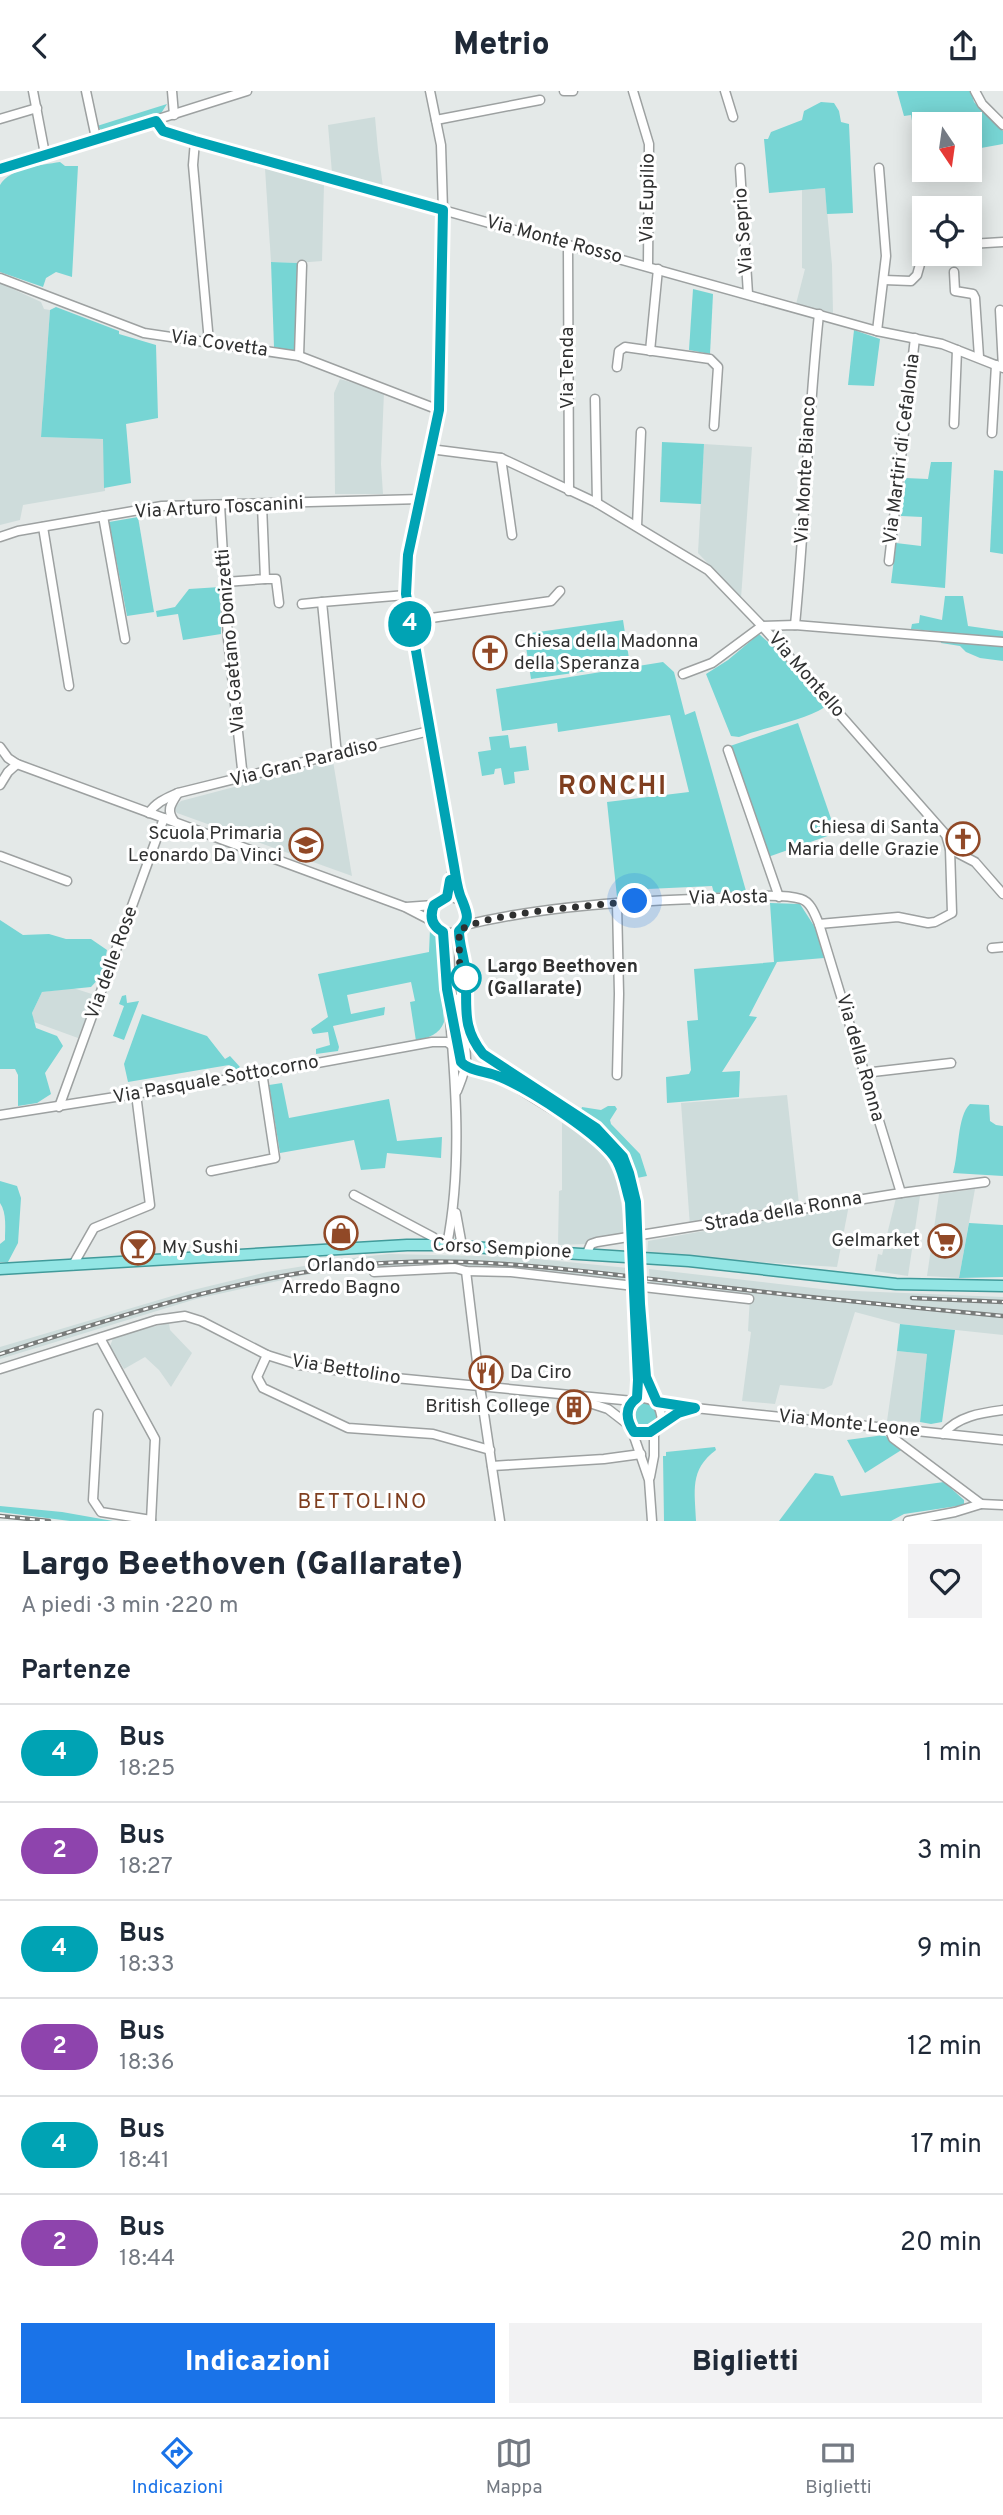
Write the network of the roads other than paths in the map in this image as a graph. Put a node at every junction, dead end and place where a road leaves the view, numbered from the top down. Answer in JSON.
{"nodes":[{"id":1,"x":33,"y":91,"type":"edge"},
{"id":2,"x":86,"y":91,"type":"edge"},
{"id":3,"x":172,"y":91,"type":"edge"},
{"id":4,"x":247,"y":91,"type":"edge"},
{"id":5,"x":430,"y":91,"type":"edge"},
{"id":6,"x":564,"y":91,"type":"edge"},
{"id":7,"x":573,"y":91,"type":"edge"},
{"id":8,"x":633,"y":91,"type":"edge"},
{"id":9,"x":725,"y":91,"type":"edge"},
{"id":10,"x":975,"y":91,"type":"edge"},
{"id":11,"x":540,"y":100,"type":"dead end"},
{"id":12,"x":37,"y":108,"type":"junction"},
{"id":13,"x":174,"y":115,"type":"junction"},
{"id":14,"x":733,"y":117,"type":"dead end"},
{"id":15,"x":0,"y":119,"type":"edge"},
{"id":16,"x":436,"y":120,"type":"junction"},
{"id":17,"x":156,"y":121,"type":"junction"},
{"id":18,"x":1003,"y":125,"type":"edge"},
{"id":19,"x":96,"y":138,"type":"junction"},
{"id":20,"x":195,"y":141,"type":"junction"},
{"id":21,"x":45,"y":154,"type":"junction"},
{"id":22,"x":740,"y":168,"type":"dead end"},
{"id":23,"x":879,"y":168,"type":"dead end"},
{"id":24,"x":0,"y":169,"type":"edge"},
{"id":25,"x":443,"y":210,"type":"junction"},
{"id":26,"x":1003,"y":242,"type":"edge"},
{"id":27,"x":982,"y":243,"type":"edge"},
{"id":28,"x":568,"y":245,"type":"junction"},
{"id":29,"x":302,"y":265,"type":"dead end"},
{"id":30,"x":648,"y":266,"type":"junction"},
{"id":31,"x":920,"y":266,"type":"edge"},
{"id":32,"x":658,"y":269,"type":"junction"},
{"id":33,"x":954,"y":272,"type":"dead end"},
{"id":34,"x":0,"y":278,"type":"edge"},
{"id":35,"x":884,"y":280,"type":"junction"},
{"id":36,"x":748,"y":294,"type":"junction"},
{"id":37,"x":1000,"y":310,"type":"dead end"},
{"id":38,"x":818,"y":314,"type":"junction"},
{"id":39,"x":877,"y":331,"type":"junction"},
{"id":40,"x":915,"y":338,"type":"junction"},
{"id":41,"x":208,"y":342,"type":"junction"},
{"id":42,"x":957,"y":350,"type":"junction"},
{"id":43,"x":650,"y":351,"type":"junction"},
{"id":44,"x":299,"y":356,"type":"junction"},
{"id":45,"x":979,"y":358,"type":"junction"},
{"id":46,"x":617,"y":367,"type":"dead end"},
{"id":47,"x":1000,"y":367,"type":"edge"},
{"id":48,"x":595,"y":399,"type":"dead end"},
{"id":49,"x":439,"y":410,"type":"junction"},
{"id":50,"x":954,"y":424,"type":"dead end"},
{"id":51,"x":714,"y":426,"type":"dead end"},
{"id":52,"x":641,"y":432,"type":"dead end"},
{"id":53,"x":992,"y":433,"type":"dead end"},
{"id":54,"x":430,"y":449,"type":"junction"},
{"id":55,"x":501,"y":459,"type":"junction"},
{"id":56,"x":569,"y":491,"type":"junction"},
{"id":57,"x":421,"y":499,"type":"junction"},
{"id":58,"x":597,"y":503,"type":"junction"},
{"id":59,"x":220,"y":505,"type":"junction"},
{"id":60,"x":262,"y":505,"type":"junction"},
{"id":61,"x":103,"y":516,"type":"junction"},
{"id":62,"x":637,"y":526,"type":"junction"},
{"id":63,"x":43,"y":527,"type":"junction"},
{"id":64,"x":0,"y":534,"type":"edge"},
{"id":65,"x":512,"y":535,"type":"dead end"},
{"id":66,"x":889,"y":561,"type":"dead end"},
{"id":67,"x":265,"y":579,"type":"junction"},
{"id":68,"x":225,"y":582,"type":"junction"},
{"id":69,"x":561,"y":591,"type":"dead end"},
{"id":70,"x":406,"y":594,"type":"junction"},
{"id":71,"x":322,"y":601,"type":"junction"},
{"id":72,"x":279,"y":604,"type":"dead end"},
{"id":73,"x":302,"y":604,"type":"dead end"},
{"id":74,"x":410,"y":621,"type":"junction"},
{"id":75,"x":795,"y":625,"type":"junction"},
{"id":76,"x":762,"y":626,"type":"junction"},
{"id":77,"x":125,"y":639,"type":"dead end"},
{"id":78,"x":1003,"y":642,"type":"edge"},
{"id":79,"x":683,"y":674,"type":"dead end"},
{"id":80,"x":69,"y":686,"type":"dead end"},
{"id":81,"x":429,"y":731,"type":"junction"},
{"id":82,"x":728,"y":750,"type":"dead end"},
{"id":83,"x":1,"y":751,"type":"edge"},
{"id":84,"x":337,"y":755,"type":"junction"},
{"id":85,"x":17,"y":764,"type":"junction"},
{"id":86,"x":243,"y":778,"type":"junction"},
{"id":87,"x":0,"y":785,"type":"edge"},
{"id":88,"x":178,"y":793,"type":"junction"},
{"id":89,"x":149,"y":813,"type":"junction"},
{"id":90,"x":164,"y":818,"type":"junction"},
{"id":91,"x":176,"y":823,"type":"junction"},
{"id":92,"x":950,"y":849,"type":"junction"},
{"id":93,"x":0,"y":856,"type":"edge"},
{"id":94,"x":454,"y":866,"type":"junction"},
{"id":95,"x":67,"y":881,"type":"dead end"},
{"id":96,"x":1003,"y":894,"type":"edge"},
{"id":97,"x":447,"y":897,"type":"junction"},
{"id":98,"x":779,"y":897,"type":"junction"},
{"id":99,"x":462,"y":902,"type":"junction"},
{"id":100,"x":617,"y":903,"type":"junction"},
{"id":101,"x":434,"y":905,"type":"junction"},
{"id":102,"x":405,"y":907,"type":"junction"},
{"id":103,"x":467,"y":911,"type":"junction"},
{"id":104,"x":489,"y":919,"type":"junction"},
{"id":105,"x":432,"y":921,"type":"junction"},
{"id":106,"x":820,"y":924,"type":"junction"},
{"id":107,"x":462,"y":928,"type":"junction"},
{"id":108,"x":443,"y":932,"type":"junction"},
{"id":109,"x":1003,"y":947,"type":"edge"},
{"id":110,"x":992,"y":948,"type":"dead end"},
{"id":111,"x":460,"y":981,"type":"junction"},
{"id":112,"x":447,"y":989,"type":"junction"},
{"id":113,"x":450,"y":1025,"type":"junction"},
{"id":114,"x":432,"y":1041,"type":"junction"},
{"id":115,"x":454,"y":1047,"type":"junction"},
{"id":116,"x":483,"y":1054,"type":"junction"},
{"id":117,"x":951,"y":1063,"type":"dead end"},
{"id":118,"x":465,"y":1067,"type":"junction"},
{"id":119,"x":478,"y":1070,"type":"junction"},
{"id":120,"x":262,"y":1072,"type":"junction"},
{"id":121,"x":864,"y":1073,"type":"junction"},
{"id":122,"x":617,"y":1075,"type":"dead end"},
{"id":123,"x":461,"y":1080,"type":"junction"},
{"id":124,"x":455,"y":1093,"type":"junction"},
{"id":125,"x":136,"y":1094,"type":"junction"},
{"id":126,"x":59,"y":1107,"type":"junction"},
{"id":127,"x":0,"y":1115,"type":"edge"},
{"id":128,"x":211,"y":1171,"type":"dead end"},
{"id":129,"x":985,"y":1182,"type":"dead end"},
{"id":130,"x":901,"y":1193,"type":"junction"},
{"id":131,"x":354,"y":1195,"type":"dead end"},
{"id":132,"x":633,"y":1202,"type":"junction"},
{"id":133,"x":454,"y":1207,"type":"junction"},
{"id":134,"x":443,"y":1245,"type":"junction"},
{"id":135,"x":462,"y":1246,"type":"junction"},
{"id":136,"x":587,"y":1254,"type":"junction"},
{"id":137,"x":73,"y":1265,"type":"junction"},
{"id":138,"x":0,"y":1269,"type":"edge"},
{"id":139,"x":466,"y":1271,"type":"junction"},
{"id":140,"x":374,"y":1272,"type":"dead end"},
{"id":141,"x":1003,"y":1286,"type":"edge"},
{"id":142,"x":750,"y":1299,"type":"dead end"},
{"id":143,"x":636,"y":1304,"type":"junction"},
{"id":144,"x":100,"y":1338,"type":"junction"},
{"id":145,"x":267,"y":1355,"type":"junction"},
{"id":146,"x":0,"y":1369,"type":"edge"},
{"id":147,"x":480,"y":1387,"type":"junction"},
{"id":148,"x":564,"y":1395,"type":"junction"},
{"id":149,"x":635,"y":1399,"type":"junction"},
{"id":150,"x":656,"y":1401,"type":"junction"},
{"id":151,"x":695,"y":1408,"type":"junction"},
{"id":152,"x":1003,"y":1410,"type":"edge"},
{"id":153,"x":98,"y":1413,"type":"dead end"},
{"id":154,"x":662,"y":1422,"type":"junction"},
{"id":155,"x":889,"y":1428,"type":"junction"},
{"id":156,"x":632,"y":1429,"type":"junction"},
{"id":157,"x":654,"y":1430,"type":"junction"},
{"id":158,"x":943,"y":1434,"type":"junction"},
{"id":159,"x":1003,"y":1440,"type":"edge"},
{"id":160,"x":490,"y":1450,"type":"junction"},
{"id":161,"x":641,"y":1454,"type":"junction"},
{"id":162,"x":492,"y":1466,"type":"junction"},
{"id":163,"x":649,"y":1480,"type":"junction"},
{"id":164,"x":981,"y":1504,"type":"junction"},
{"id":165,"x":1003,"y":1505,"type":"edge"},
{"id":166,"x":151,"y":1520,"type":"edge"},
{"id":167,"x":500,"y":1521,"type":"edge"},
{"id":168,"x":652,"y":1521,"type":"edge"},
{"id":169,"x":908,"y":1521,"type":"edge"}],
"edges":[{"from":1,"to":12,"type":"street"},
{"from":2,"to":19,"type":"street"},
{"from":3,"to":13,"type":"street"},
{"from":4,"to":13,"type":"street"},
{"from":5,"to":16,"type":"street"},
{"from":6,"to":7,"type":"street"},
{"from":8,"to":30,"type":"street","name":"Via Eupilio"},
{"from":9,"to":14,"type":"street"},
{"from":10,"to":18,"type":"street"},
{"from":11,"to":16,"type":"street"},
{"from":12,"to":15,"type":"street"},
{"from":12,"to":21,"type":"street"},
{"from":13,"to":17,"type":"street"},
{"from":16,"to":25,"type":"street"},
{"from":17,"to":19,"type":"street"},
{"from":17,"to":20,"type":"street","name":"Via Monte Rosso"},
{"from":19,"to":21,"type":"street"},
{"from":20,"to":25,"type":"street","name":"Via Monte Rosso"},
{"from":20,"to":41,"type":"street"},
{"from":21,"to":24,"type":"street"},
{"from":22,"to":36,"type":"street","name":"Via Seprio"},
{"from":23,"to":35,"type":"street"},
{"from":25,"to":28,"type":"street","name":"Via Monte Rosso"},
{"from":25,"to":49,"type":"street"},
{"from":26,"to":27,"type":"street"},
{"from":28,"to":30,"type":"street","name":"Via Monte Rosso"},
{"from":28,"to":56,"type":"street","name":"Via Tenda"},
{"from":29,"to":44,"type":"street"},
{"from":30,"to":32,"type":"street","name":"Via Monte Rosso"},
{"from":31,"to":35,"type":"street"},
{"from":32,"to":36,"type":"street","name":"Via Monte Rosso"},
{"from":32,"to":43,"type":"street"},
{"from":33,"to":45,"type":"street"},
{"from":34,"to":41,"type":"street","name":"Via Covetta"},
{"from":35,"to":39,"type":"street"},
{"from":36,"to":38,"type":"street","name":"Via Monte Rosso"},
{"from":37,"to":47,"type":"street"},
{"from":38,"to":39,"type":"street","name":"Via Monte Rosso"},
{"from":38,"to":75,"type":"street","name":"Via Monte Bianco"},
{"from":39,"to":40,"type":"street","name":"Via Monte Rosso"},
{"from":40,"to":42,"type":"street","name":"Via Monte Rosso"},
{"from":40,"to":66,"type":"street","name":"Via Martiri di Cefalonia"},
{"from":41,"to":44,"type":"street","name":"Via Covetta"},
{"from":42,"to":45,"type":"street","name":"Via Monte Rosso"},
{"from":42,"to":50,"type":"street"},
{"from":43,"to":46,"type":"street"},
{"from":43,"to":51,"type":"street"},
{"from":44,"to":49,"type":"street","name":"Via Covetta"},
{"from":45,"to":47,"type":"street","name":"Via Monte Rosso"},
{"from":47,"to":53,"type":"street"},
{"from":48,"to":58,"type":"street"},
{"from":49,"to":54,"type":"street"},
{"from":52,"to":62,"type":"street"},
{"from":54,"to":55,"type":"street","name":"Via Montello"},
{"from":54,"to":57,"type":"street"},
{"from":55,"to":56,"type":"street","name":"Via Montello"},
{"from":55,"to":65,"type":"street"},
{"from":56,"to":58,"type":"street","name":"Via Montello"},
{"from":57,"to":60,"type":"street","name":"Via Arturo Toscanini"},
{"from":57,"to":70,"type":"street"},
{"from":58,"to":62,"type":"street","name":"Via Montello"},
{"from":59,"to":60,"type":"street","name":"Via Arturo Toscanini"},
{"from":59,"to":61,"type":"street","name":"Via Arturo Toscanini"},
{"from":59,"to":68,"type":"street","name":"Via Gaetano Donizetti"},
{"from":60,"to":67,"type":"street"},
{"from":61,"to":63,"type":"street","name":"Via Arturo Toscanini"},
{"from":61,"to":77,"type":"street"},
{"from":62,"to":76,"type":"street","name":"Via Montello"},
{"from":63,"to":64,"type":"street","name":"Via Arturo Toscanini"},
{"from":63,"to":80,"type":"street"},
{"from":67,"to":68,"type":"street"},
{"from":67,"to":72,"type":"street"},
{"from":68,"to":86,"type":"street","name":"Via Gaetano Donizetti"},
{"from":69,"to":74,"type":"street"},
{"from":70,"to":71,"type":"street"},
{"from":70,"to":74,"type":"street"},
{"from":71,"to":73,"type":"street"},
{"from":71,"to":84,"type":"street"},
{"from":74,"to":81,"type":"street"},
{"from":75,"to":76,"type":"street"},
{"from":75,"to":78,"type":"street"},
{"from":76,"to":79,"type":"street"},
{"from":76,"to":92,"type":"street","name":"Via Montello"},
{"from":81,"to":84,"type":"street","name":"Via Gran Paradiso"},
{"from":81,"to":94,"type":"street"},
{"from":82,"to":98,"type":"street"},
{"from":83,"to":85,"type":"street"},
{"from":84,"to":86,"type":"street","name":"Via Gran Paradiso"},
{"from":85,"to":87,"type":"street"},
{"from":85,"to":89,"type":"street"},
{"from":86,"to":88,"type":"street","name":"Via Gran Paradiso"},
{"from":88,"to":89,"type":"street","name":"Via Gran Paradiso"},
{"from":88,"to":91,"type":"street"},
{"from":89,"to":90,"type":"street"},
{"from":90,"to":91,"type":"street"},
{"from":90,"to":126,"type":"street","name":"Via delle Rose"},
{"from":91,"to":102,"type":"street"},
{"from":92,"to":96,"type":"street","name":"Via Montello"},
{"from":92,"to":106,"type":"street","name":"Via Montello"},
{"from":93,"to":95,"type":"street"},
{"from":94,"to":97,"type":"street"},
{"from":94,"to":99,"type":"street"},
{"from":97,"to":99,"type":"street"},
{"from":97,"to":101,"type":"street"},
{"from":98,"to":100,"type":"street","name":"Via Aosta"},
{"from":98,"to":106,"type":"street","name":"Via Aosta"},
{"from":99,"to":103,"type":"street"},
{"from":100,"to":104,"type":"street","name":"Via Aosta"},
{"from":100,"to":122,"type":"street"},
{"from":101,"to":102,"type":"street"},
{"from":101,"to":105,"type":"street"},
{"from":102,"to":105,"type":"street"},
{"from":103,"to":104,"type":"street","name":"Via Aosta"},
{"from":103,"to":107,"type":"street"},
{"from":104,"to":107,"type":"street","name":"Via Aosta"},
{"from":105,"to":108,"type":"street"},
{"from":106,"to":121,"type":"street","name":"Via della Ronna"},
{"from":107,"to":108,"type":"street"},
{"from":107,"to":111,"type":"street"},
{"from":108,"to":112,"type":"street"},
{"from":109,"to":110,"type":"street"},
{"from":111,"to":116,"type":"street"},
{"from":111,"to":118,"type":"street"},
{"from":112,"to":113,"type":"street"},
{"from":112,"to":118,"type":"street"},
{"from":113,"to":114,"type":"street"},
{"from":113,"to":115,"type":"street"},
{"from":114,"to":115,"type":"street","name":"Via Pasquale Sottocorno"},
{"from":114,"to":120,"type":"street","name":"Via Pasquale Sottocorno"},
{"from":115,"to":124,"type":"street"},
{"from":116,"to":119,"type":"street"},
{"from":116,"to":132,"type":"street"},
{"from":117,"to":121,"type":"street"},
{"from":118,"to":119,"type":"street"},
{"from":118,"to":123,"type":"street"},
{"from":119,"to":123,"type":"street"},
{"from":119,"to":132,"type":"street"},
{"from":120,"to":125,"type":"street","name":"Via Pasquale Sottocorno"},
{"from":120,"to":128,"type":"street"},
{"from":121,"to":130,"type":"street","name":"Via della Ronna"},
{"from":123,"to":124,"type":"street"},
{"from":124,"to":133,"type":"street"},
{"from":125,"to":126,"type":"street","name":"Via Pasquale Sottocorno"},
{"from":125,"to":137,"type":"street"},
{"from":126,"to":127,"type":"street","name":"Via Pasquale Sottocorno"},
{"from":129,"to":130,"type":"street","name":"Strada della Ronna"},
{"from":130,"to":136,"type":"street","name":"Strada della Ronna"},
{"from":131,"to":134,"type":"street"},
{"from":132,"to":143,"type":"street","bridge":true},
{"from":133,"to":134,"type":"street"},
{"from":133,"to":135,"type":"street"},
{"from":134,"to":135,"type":"main road","name":"Corso Sempione"},
{"from":134,"to":137,"type":"main road","name":"Corso Sempione"},
{"from":135,"to":136,"type":"main road","name":"Corso Sempione"},
{"from":136,"to":141,"type":"main road","name":"Corso Sempione"},
{"from":137,"to":138,"type":"main road","name":"Corso Sempione"},
{"from":139,"to":140,"type":"street"},
{"from":139,"to":142,"type":"street"},
{"from":139,"to":147,"type":"street"},
{"from":143,"to":149,"type":"street"},
{"from":143,"to":150,"type":"street"},
{"from":144,"to":145,"type":"street","name":"Via Bettolino"},
{"from":144,"to":146,"type":"street","name":"Via Bettolino"},
{"from":144,"to":166,"type":"street"},
{"from":145,"to":147,"type":"street","name":"Via Bettolino"},
{"from":145,"to":160,"type":"street"},
{"from":147,"to":148,"type":"street"},
{"from":147,"to":160,"type":"street"},
{"from":148,"to":149,"type":"street"},
{"from":148,"to":156,"type":"street"},
{"from":149,"to":150,"type":"street"},
{"from":149,"to":156,"type":"street"},
{"from":150,"to":151,"type":"street","name":"Via Monte Leone"},
{"from":150,"to":154,"type":"street"},
{"from":151,"to":154,"type":"street","name":"Via Monte Leone"},
{"from":151,"to":155,"type":"street","name":"Via Monte Leone"},
{"from":152,"to":158,"type":"street"},
{"from":153,"to":166,"type":"street"},
{"from":154,"to":157,"type":"street"},
{"from":155,"to":158,"type":"street","name":"Via Monte Leone"},
{"from":155,"to":164,"type":"street"},
{"from":156,"to":157,"type":"street"},
{"from":156,"to":161,"type":"street"},
{"from":157,"to":163,"type":"street"},
{"from":158,"to":159,"type":"street","name":"Via Monte Leone"},
{"from":160,"to":162,"type":"street"},
{"from":161,"to":162,"type":"street"},
{"from":161,"to":163,"type":"street"},
{"from":162,"to":167,"type":"street"},
{"from":163,"to":168,"type":"street"},
{"from":164,"to":165,"type":"street"},
{"from":164,"to":169,"type":"street"}]}
